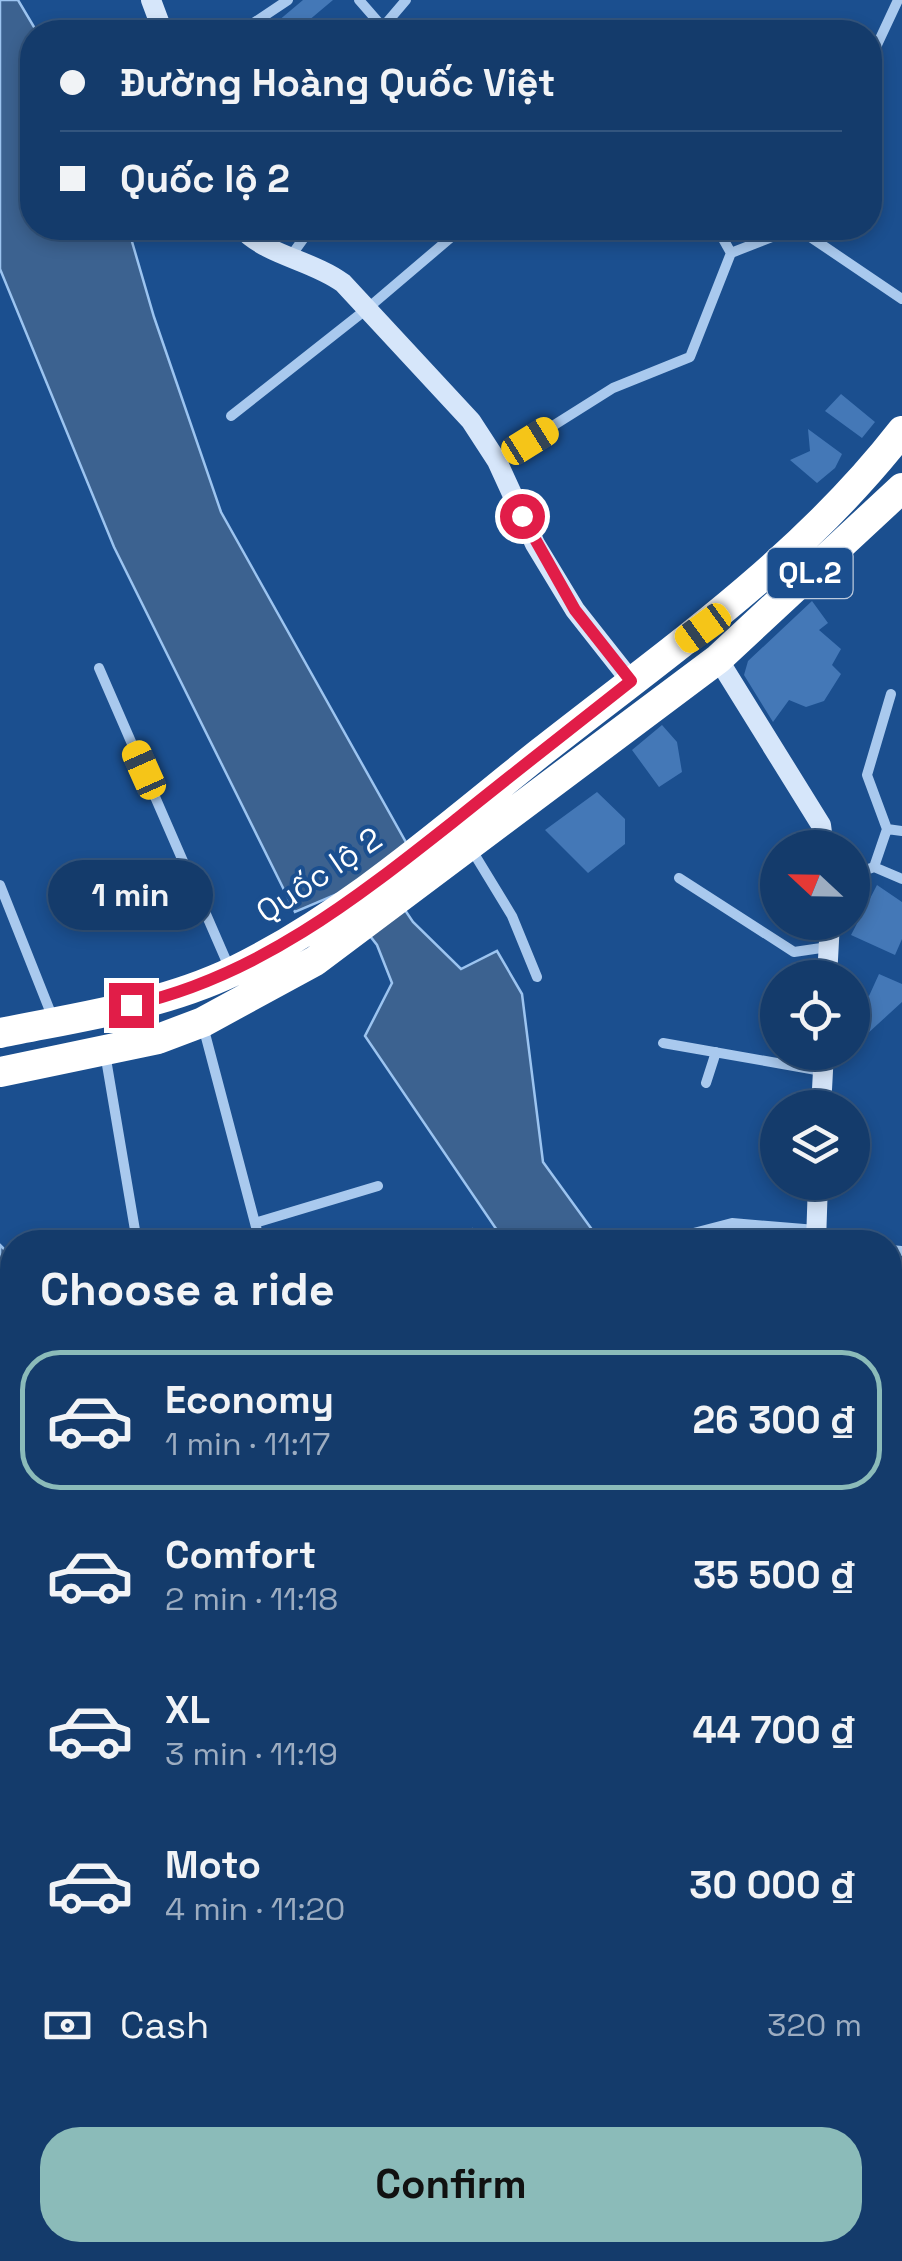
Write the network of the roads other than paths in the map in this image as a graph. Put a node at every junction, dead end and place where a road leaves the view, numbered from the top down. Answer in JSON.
{"nodes":[{"id":1,"x":288,"y":0,"type":"edge"},
{"id":2,"x":359,"y":0,"type":"edge"},
{"id":3,"x":898,"y":0,"type":"edge"},
{"id":4,"x":258,"y":20,"type":"edge"},
{"id":5,"x":376,"y":20,"type":"edge"},
{"id":6,"x":882,"y":34,"type":"edge"},
{"id":7,"x":256,"y":240,"type":"edge"},
{"id":8,"x":302,"y":240,"type":"edge"},
{"id":9,"x":448,"y":240,"type":"edge"},
{"id":10,"x":723,"y":240,"type":"edge"},
{"id":11,"x":763,"y":240,"type":"edge"},
{"id":12,"x":811,"y":240,"type":"edge"},
{"id":13,"x":731,"y":253,"type":"junction"},
{"id":14,"x":291,"y":256,"type":"junction"},
{"id":15,"x":902,"y":299,"type":"edge"},
{"id":16,"x":368,"y":308,"type":"junction"},
{"id":17,"x":230,"y":416,"type":"dead end"},
{"id":18,"x":902,"y":431,"type":"edge"},
{"id":19,"x":497,"y":461,"type":"junction"},
{"id":20,"x":902,"y":488,"type":"edge"},
{"id":21,"x":718,"y":659,"type":"junction"},
{"id":22,"x":100,"y":668,"type":"dead end"},
{"id":23,"x":631,"y":681,"type":"junction"},
{"id":24,"x":890,"y":694,"type":"dead end"},
{"id":25,"x":887,"y":829,"type":"junction"},
{"id":26,"x":822,"y":830,"type":"edge"},
{"id":27,"x":902,"y":830,"type":"edge"},
{"id":28,"x":457,"y":843,"type":"junction"},
{"id":29,"x":874,"y":867,"type":"junction"},
{"id":30,"x":870,"y":868,"type":"edge"},
{"id":31,"x":679,"y":878,"type":"dead end"},
{"id":32,"x":902,"y":879,"type":"edge"},
{"id":33,"x":0,"y":885,"type":"edge"},
{"id":34,"x":829,"y":940,"type":"edge"},
{"id":35,"x":829,"y":947,"type":"junction"},
{"id":36,"x":828,"y":960,"type":"edge"},
{"id":37,"x":232,"y":972,"type":"junction"},
{"id":38,"x":537,"y":977,"type":"dead end"},
{"id":39,"x":54,"y":1022,"type":"junction"},
{"id":40,"x":202,"y":1022,"type":"junction"},
{"id":41,"x":0,"y":1033,"type":"edge"},
{"id":42,"x":663,"y":1043,"type":"dead end"},
{"id":43,"x":105,"y":1052,"type":"junction"},
{"id":44,"x":716,"y":1052,"type":"junction"},
{"id":45,"x":760,"y":1056,"type":"edge"},
{"id":46,"x":0,"y":1072,"type":"edge"},
{"id":47,"x":706,"y":1083,"type":"dead end"},
{"id":48,"x":378,"y":1186,"type":"dead end"},
{"id":49,"x":818,"y":1200,"type":"edge"},
{"id":50,"x":256,"y":1223,"type":"junction"},
{"id":51,"x":135,"y":1230,"type":"edge"},
{"id":52,"x":257,"y":1230,"type":"edge"},
{"id":53,"x":708,"y":1230,"type":"edge"},
{"id":54,"x":767,"y":1230,"type":"edge"},
{"id":55,"x":819,"y":1230,"type":"edge"}],
"edges":[{"from":1,"to":4,"type":"street"},
{"from":2,"to":5,"type":"street"},
{"from":3,"to":6,"type":"street"},
{"from":7,"to":14,"type":"street"},
{"from":8,"to":14,"type":"street"},
{"from":9,"to":16,"type":"street"},
{"from":10,"to":13,"type":"street"},
{"from":11,"to":13,"type":"street"},
{"from":12,"to":15,"type":"street"},
{"from":13,"to":19,"type":"street"},
{"from":14,"to":16,"type":"street"},
{"from":16,"to":17,"type":"street"},
{"from":16,"to":19,"type":"street"},
{"from":18,"to":23,"type":"highway","number":"QL.2"},
{"from":19,"to":23,"type":"street"},
{"from":20,"to":21,"type":"highway","number":"QL.2"},
{"from":21,"to":26,"type":"street"},
{"from":21,"to":28,"type":"highway","number":"QL.2"},
{"from":22,"to":37,"type":"street"},
{"from":23,"to":28,"type":"highway","number":"QL.2"},
{"from":24,"to":25,"type":"street"},
{"from":25,"to":27,"type":"street"},
{"from":25,"to":29,"type":"street"},
{"from":28,"to":37,"type":"highway","name":"Quốc lộ 2","number":"QL.2"},
{"from":28,"to":38,"type":"street"},
{"from":28,"to":40,"type":"highway","name":"Quốc lộ 2","number":"QL.2"},
{"from":29,"to":30,"type":"street"},
{"from":29,"to":32,"type":"street"},
{"from":31,"to":35,"type":"street"},
{"from":33,"to":39,"type":"street"},
{"from":34,"to":35,"type":"street"},
{"from":35,"to":36,"type":"street"},
{"from":37,"to":39,"type":"highway","name":"Quốc lộ 2","number":"QL.2"},
{"from":39,"to":41,"type":"highway","name":"Quốc lộ 2","number":"QL.2"},
{"from":40,"to":43,"type":"highway","name":"Quốc lộ 2","number":"QL.2"},
{"from":40,"to":50,"type":"street"},
{"from":42,"to":44,"type":"street"},
{"from":43,"to":46,"type":"highway","name":"Quốc lộ 2","number":"QL.2"},
{"from":43,"to":51,"type":"street"},
{"from":44,"to":45,"type":"street"},
{"from":44,"to":47,"type":"street"},
{"from":48,"to":50,"type":"street"},
{"from":49,"to":55,"type":"street"},
{"from":50,"to":52,"type":"street"},
{"from":53,"to":54,"type":"street"}]}
